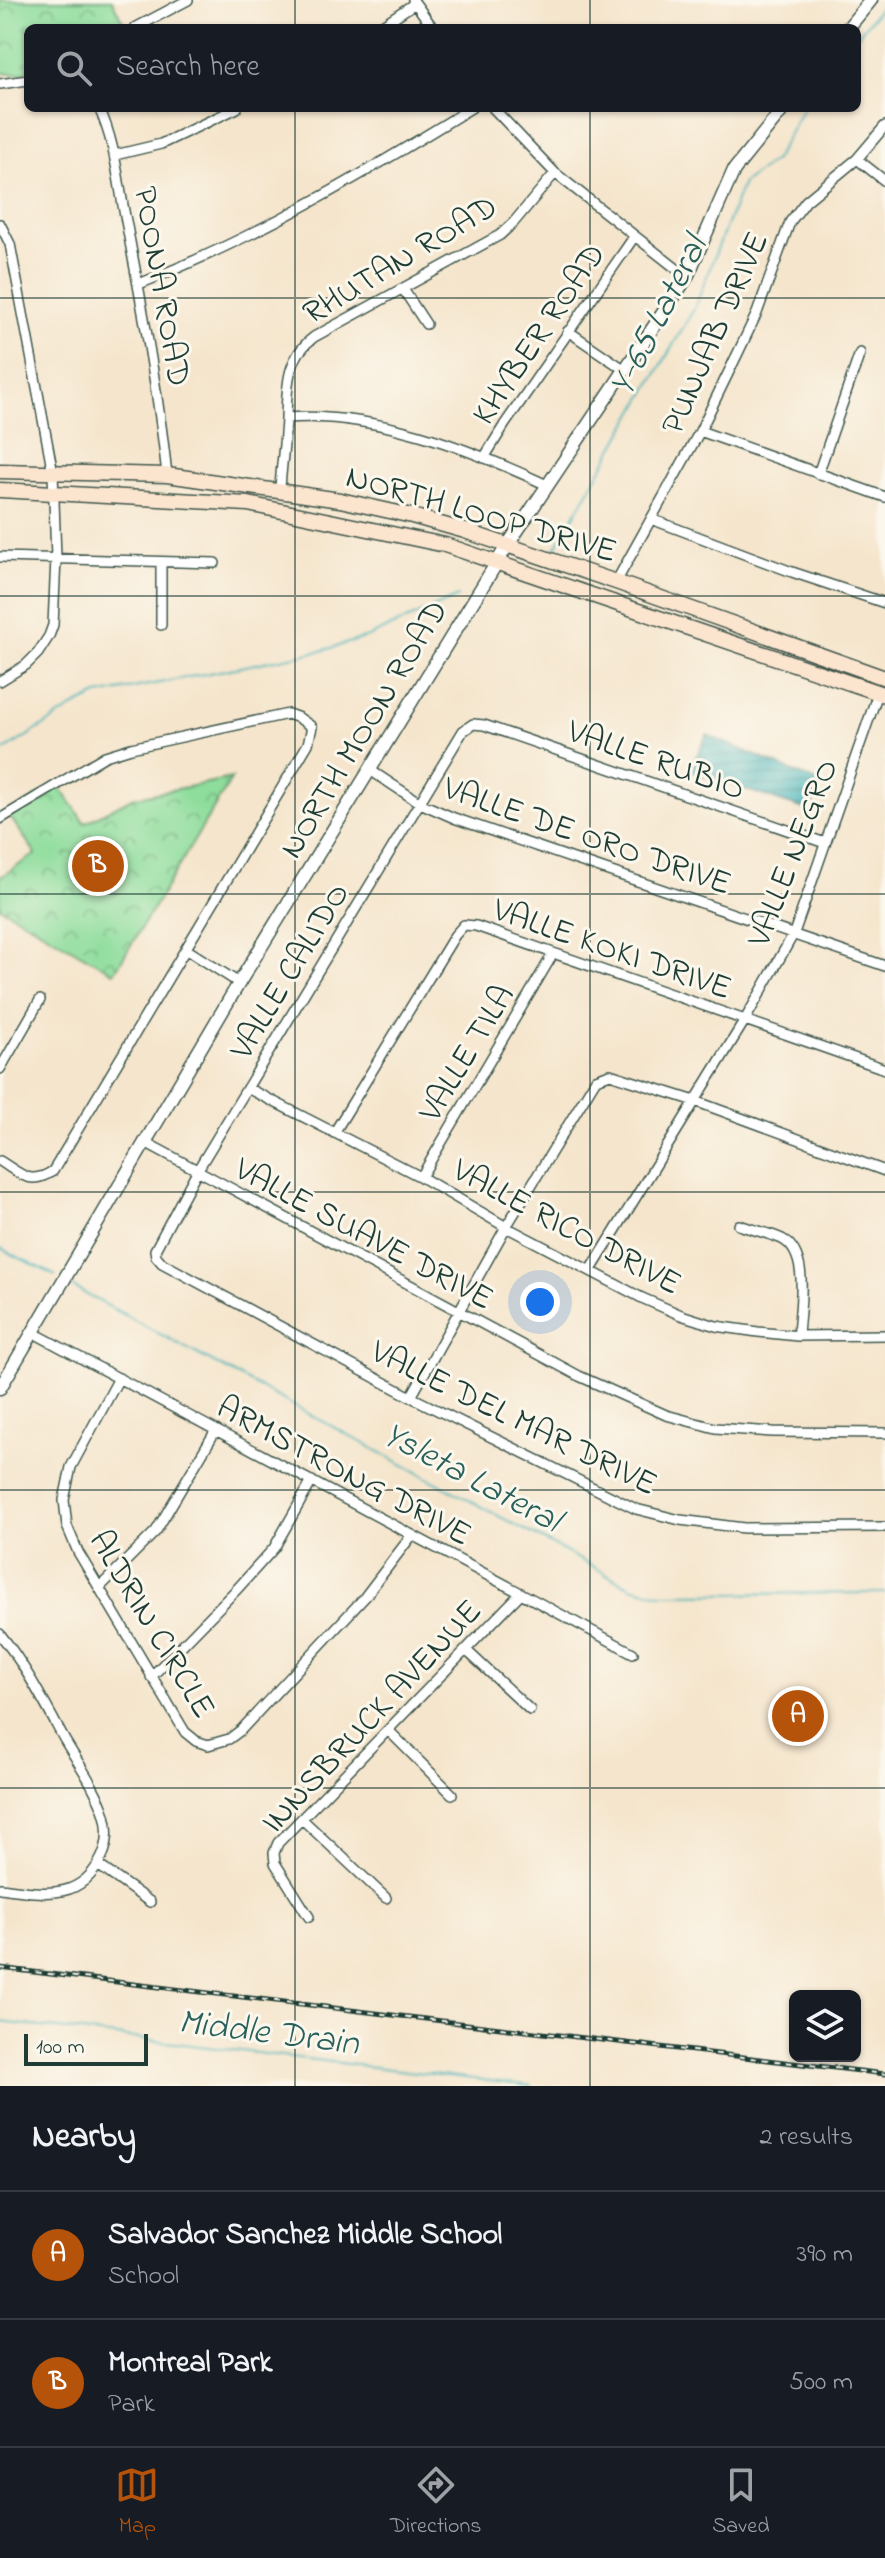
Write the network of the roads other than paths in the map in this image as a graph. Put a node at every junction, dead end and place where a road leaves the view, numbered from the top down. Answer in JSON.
{"nodes":[{"id":1,"x":188,"y":0,"type":"edge"},
{"id":2,"x":871,"y":0,"type":"edge"},
{"id":3,"x":414,"y":2,"type":"edge"},
{"id":4,"x":143,"y":24,"type":"edge"},
{"id":5,"x":384,"y":24,"type":"edge"},
{"id":6,"x":430,"y":24,"type":"edge"},
{"id":7,"x":851,"y":24,"type":"edge"},
{"id":8,"x":24,"y":81,"type":"edge"},
{"id":9,"x":0,"y":84,"type":"edge"},
{"id":10,"x":100,"y":112,"type":"edge"},
{"id":11,"x":229,"y":112,"type":"edge"},
{"id":12,"x":464,"y":112,"type":"edge"},
{"id":13,"x":497,"y":112,"type":"edge"},
{"id":14,"x":781,"y":112,"type":"edge"},
{"id":15,"x":885,"y":126,"type":"edge"},
{"id":16,"x":115,"y":155,"type":"junction"},
{"id":17,"x":857,"y":159,"type":"junction"},
{"id":18,"x":555,"y":173,"type":"junction"},
{"id":19,"x":885,"y":181,"type":"edge"},
{"id":20,"x":0,"y":224,"type":"edge"},
{"id":21,"x":634,"y":237,"type":"junction"},
{"id":22,"x":687,"y":277,"type":"junction"},
{"id":23,"x":139,"y":284,"type":"junction"},
{"id":24,"x":403,"y":289,"type":"junction"},
{"id":25,"x":426,"y":324,"type":"dead end"},
{"id":26,"x":568,"y":331,"type":"junction"},
{"id":27,"x":860,"y":353,"type":"dead end"},
{"id":28,"x":625,"y":370,"type":"junction"},
{"id":29,"x":286,"y":418,"type":"junction"},
{"id":30,"x":700,"y":431,"type":"junction"},
{"id":31,"x":484,"y":458,"type":"junction"},
{"id":32,"x":0,"y":471,"type":"edge"},
{"id":33,"x":53,"y":473,"type":"junction"},
{"id":34,"x":818,"y":474,"type":"junction"},
{"id":35,"x":167,"y":475,"type":"junction"},
{"id":36,"x":547,"y":485,"type":"junction"},
{"id":37,"x":0,"y":490,"type":"edge"},
{"id":38,"x":280,"y":490,"type":"junction"},
{"id":39,"x":54,"y":491,"type":"junction"},
{"id":40,"x":885,"y":497,"type":"edge"},
{"id":41,"x":651,"y":519,"type":"junction"},
{"id":42,"x":507,"y":546,"type":"junction"},
{"id":43,"x":0,"y":557,"type":"edge"},
{"id":44,"x":56,"y":558,"type":"junction"},
{"id":45,"x":497,"y":562,"type":"junction"},
{"id":46,"x":161,"y":563,"type":"junction"},
{"id":47,"x":215,"y":563,"type":"dead end"},
{"id":48,"x":616,"y":582,"type":"junction"},
{"id":49,"x":885,"y":603,"type":"edge"},
{"id":50,"x":161,"y":625,"type":"dead end"},
{"id":51,"x":885,"y":678,"type":"edge"},
{"id":52,"x":0,"y":681,"type":"edge"},
{"id":53,"x":882,"y":694,"type":"edge"},
{"id":54,"x":473,"y":724,"type":"joint"},
{"id":55,"x":370,"y":770,"type":"junction"},
{"id":56,"x":420,"y":803,"type":"junction"},
{"id":57,"x":0,"y":819,"type":"edge"},
{"id":58,"x":825,"y":843,"type":"junction"},
{"id":59,"x":794,"y":933,"type":"junction"},
{"id":60,"x":186,"y":949,"type":"junction"},
{"id":61,"x":553,"y":954,"type":"junction"},
{"id":62,"x":885,"y":966,"type":"edge"},
{"id":63,"x":239,"y":983,"type":"junction"},
{"id":64,"x":40,"y":1000,"type":"dead end"},
{"id":65,"x":745,"y":1020,"type":"junction"},
{"id":66,"x":0,"y":1069,"type":"edge"},
{"id":67,"x":885,"y":1069,"type":"edge"},
{"id":68,"x":247,"y":1088,"type":"junction"},
{"id":69,"x":695,"y":1101,"type":"junction"},
{"id":70,"x":334,"y":1133,"type":"junction"},
{"id":71,"x":145,"y":1142,"type":"junction"},
{"id":72,"x":0,"y":1161,"type":"edge"},
{"id":73,"x":197,"y":1171,"type":"junction"},
{"id":74,"x":885,"y":1171,"type":"edge"},
{"id":75,"x":421,"y":1177,"type":"junction"},
{"id":76,"x":739,"y":1225,"type":"dead end"},
{"id":77,"x":506,"y":1227,"type":"junction"},
{"id":78,"x":155,"y":1250,"type":"joint"},
{"id":79,"x":591,"y":1270,"type":"junction"},
{"id":80,"x":458,"y":1312,"type":"junction"},
{"id":81,"x":32,"y":1332,"type":"junction"},
{"id":82,"x":885,"y":1335,"type":"edge"},
{"id":83,"x":798,"y":1336,"type":"junction"},
{"id":84,"x":119,"y":1378,"type":"junction"},
{"id":85,"x":0,"y":1388,"type":"edge"},
{"id":86,"x":411,"y":1397,"type":"junction"},
{"id":87,"x":216,"y":1430,"type":"junction"},
{"id":88,"x":885,"y":1433,"type":"edge"},
{"id":89,"x":312,"y":1481,"type":"junction"},
{"id":90,"x":885,"y":1527,"type":"edge"},
{"id":91,"x":412,"y":1535,"type":"junction"},
{"id":92,"x":100,"y":1587,"type":"junction"},
{"id":93,"x":521,"y":1593,"type":"junction"},
{"id":94,"x":0,"y":1634,"type":"edge"},
{"id":95,"x":466,"y":1650,"type":"junction"},
{"id":96,"x":633,"y":1653,"type":"dead end"},
{"id":97,"x":151,"y":1677,"type":"junction"},
{"id":98,"x":530,"y":1710,"type":"dead end"},
{"id":99,"x":389,"y":1731,"type":"junction"},
{"id":100,"x":452,"y":1794,"type":"dead end"},
{"id":101,"x":302,"y":1819,"type":"junction"},
{"id":102,"x":98,"y":1865,"type":"junction"},
{"id":103,"x":0,"y":1888,"type":"edge"},
{"id":104,"x":386,"y":1898,"type":"dead end"},
{"id":105,"x":150,"y":1902,"type":"dead end"},
{"id":106,"x":309,"y":1917,"type":"dead end"}],
"edges":[{"from":1,"to":4,"type":"street"},
{"from":2,"to":7,"type":"street"},
{"from":3,"to":5,"type":"street"},
{"from":3,"to":6,"type":"street"},
{"from":8,"to":9,"type":"street"},
{"from":10,"to":16,"type":"street","name":"POONA ROAD"},
{"from":11,"to":16,"type":"street"},
{"from":12,"to":23,"type":"street"},
{"from":13,"to":18,"type":"street"},
{"from":14,"to":22,"type":"street","name":"NORTH MOON ROAD"},
{"from":15,"to":17,"type":"street","name":"PUNJAB DRIVE"},
{"from":16,"to":23,"type":"street","name":"POONA ROAD"},
{"from":17,"to":19,"type":"street"},
{"from":17,"to":30,"type":"street","name":"PUNJAB DRIVE"},
{"from":18,"to":21,"type":"street"},
{"from":18,"to":24,"type":"street","name":"RHUTAN ROAD"},
{"from":20,"to":33,"type":"street"},
{"from":21,"to":22,"type":"street"},
{"from":21,"to":26,"type":"street","name":"KHYBER ROAD"},
{"from":22,"to":28,"type":"street","name":"NORTH MOON ROAD"},
{"from":23,"to":35,"type":"street","name":"POONA ROAD"},
{"from":24,"to":25,"type":"street"},
{"from":24,"to":29,"type":"street","name":"RHUTAN ROAD"},
{"from":26,"to":28,"type":"street"},
{"from":26,"to":31,"type":"street","name":"KHYBER ROAD"},
{"from":27,"to":34,"type":"street"},
{"from":28,"to":36,"type":"street","name":"NORTH MOON ROAD"},
{"from":29,"to":31,"type":"street"},
{"from":29,"to":38,"type":"street","name":"RHUTAN ROAD"},
{"from":30,"to":34,"type":"street"},
{"from":30,"to":41,"type":"street","name":"PUNJAB DRIVE"},
{"from":31,"to":36,"type":"street"},
{"from":32,"to":33,"type":"main road","name":"NORTH LOOP DRIVE"},
{"from":33,"to":35,"type":"main road","name":"NORTH LOOP DRIVE"},
{"from":33,"to":39,"type":"street"},
{"from":34,"to":40,"type":"street"},
{"from":35,"to":38,"type":"main road","name":"NORTH LOOP DRIVE"},
{"from":36,"to":42,"type":"street","name":"NORTH MOON ROAD"},
{"from":37,"to":39,"type":"main road","name":"NORTH LOOP DRIVE"},
{"from":38,"to":42,"type":"main road","name":"NORTH LOOP DRIVE"},
{"from":39,"to":44,"type":"street"},
{"from":39,"to":45,"type":"main road","name":"NORTH LOOP DRIVE"},
{"from":41,"to":48,"type":"street","name":"PUNJAB DRIVE"},
{"from":41,"to":49,"type":"street"},
{"from":42,"to":45,"type":"street","name":"NORTH MOON ROAD"},
{"from":42,"to":48,"type":"main road","name":"NORTH LOOP DRIVE"},
{"from":43,"to":44,"type":"street"},
{"from":44,"to":46,"type":"street"},
{"from":44,"to":52,"type":"street"},
{"from":45,"to":53,"type":"main road","name":"NORTH LOOP DRIVE"},
{"from":45,"to":55,"type":"street","name":"NORTH MOON ROAD"},
{"from":46,"to":47,"type":"street"},
{"from":46,"to":50,"type":"street"},
{"from":48,"to":51,"type":"main road","name":"NORTH LOOP DRIVE"},
{"from":53,"to":58,"type":"street","name":"VALLE NEGRO"},
{"from":54,"to":56,"type":"street","name":"VALLE CALIDO"},
{"from":54,"to":58,"type":"street","name":"VALLE RUBIO"},
{"from":55,"to":56,"type":"street","name":"VALLE DE ORO DRIVE"},
{"from":55,"to":63,"type":"street","name":"NORTH MOON ROAD"},
{"from":56,"to":59,"type":"street","name":"VALLE DE ORO DRIVE"},
{"from":56,"to":68,"type":"street","name":"VALLE CALIDO"},
{"from":57,"to":60,"type":"street"},
{"from":58,"to":59,"type":"street","name":"VALLE NEGRO"},
{"from":59,"to":62,"type":"street","name":"VALLE DE ORO DRIVE"},
{"from":59,"to":65,"type":"street","name":"VALLE NEGRO"},
{"from":60,"to":63,"type":"street"},
{"from":60,"to":72,"type":"street"},
{"from":61,"to":65,"type":"street","name":"VALLE KOKI DRIVE"},
{"from":61,"to":70,"type":"street","name":"VALLE KOKI DRIVE"},
{"from":61,"to":75,"type":"street","name":"VALLE TILA"},
{"from":63,"to":71,"type":"street","name":"NORTH MOON ROAD"},
{"from":64,"to":66,"type":"street"},
{"from":65,"to":67,"type":"street","name":"VALLE KOKI DRIVE"},
{"from":65,"to":69,"type":"street","name":"VALLE NEGRO"},
{"from":68,"to":70,"type":"street","name":"VALLE RICO DRIVE"},
{"from":68,"to":73,"type":"street","name":"VALLE CALIDO"},
{"from":69,"to":74,"type":"street"},
{"from":69,"to":77,"type":"street"},
{"from":69,"to":79,"type":"street","name":"VALLE NEGRO"},
{"from":70,"to":75,"type":"street","name":"VALLE RICO DRIVE"},
{"from":71,"to":73,"type":"street","name":"VALLE SUAVE DRIVE"},
{"from":71,"to":81,"type":"street","name":"NORTH MOON ROAD"},
{"from":73,"to":78,"type":"street","name":"VALLE CALIDO"},
{"from":73,"to":80,"type":"street","name":"VALLE SUAVE DRIVE"},
{"from":75,"to":77,"type":"street","name":"VALLE RICO DRIVE"},
{"from":76,"to":83,"type":"street"},
{"from":77,"to":79,"type":"street","name":"VALLE RICO DRIVE"},
{"from":77,"to":80,"type":"street"},
{"from":78,"to":86,"type":"street","name":"VALLE DEL MAR DRIVE"},
{"from":79,"to":83,"type":"street","name":"VALLE RICO DRIVE"},
{"from":80,"to":86,"type":"street"},
{"from":80,"to":88,"type":"street","name":"VALLE SUAVE DRIVE"},
{"from":81,"to":84,"type":"street","name":"ARMSTRONG DRIVE"},
{"from":81,"to":85,"type":"street","name":"NORTH MOON ROAD"},
{"from":82,"to":83,"type":"street","name":"VALLE RICO DRIVE"},
{"from":84,"to":87,"type":"street","name":"ARMSTRONG DRIVE"},
{"from":84,"to":92,"type":"street","name":"ALDRIN CIRCLE"},
{"from":86,"to":90,"type":"street","name":"VALLE DEL MAR DRIVE"},
{"from":87,"to":89,"type":"street","name":"ARMSTRONG DRIVE"},
{"from":87,"to":92,"type":"street"},
{"from":89,"to":91,"type":"street","name":"ARMSTRONG DRIVE"},
{"from":89,"to":97,"type":"street"},
{"from":91,"to":93,"type":"street","name":"ARMSTRONG DRIVE"},
{"from":91,"to":97,"type":"street","name":"ALDRIN CIRCLE"},
{"from":92,"to":97,"type":"street","name":"ALDRIN CIRCLE"},
{"from":93,"to":95,"type":"street","name":"INNSBRUCK AVENUE"},
{"from":93,"to":96,"type":"street","name":"ARMSTRONG DRIVE"},
{"from":94,"to":102,"type":"street"},
{"from":95,"to":98,"type":"street"},
{"from":95,"to":99,"type":"street","name":"INNSBRUCK AVENUE"},
{"from":99,"to":100,"type":"street"},
{"from":99,"to":101,"type":"street","name":"INNSBRUCK AVENUE"},
{"from":101,"to":104,"type":"street"},
{"from":101,"to":106,"type":"street","name":"INNSBRUCK AVENUE"},
{"from":102,"to":103,"type":"street"},
{"from":102,"to":105,"type":"street"}]}
